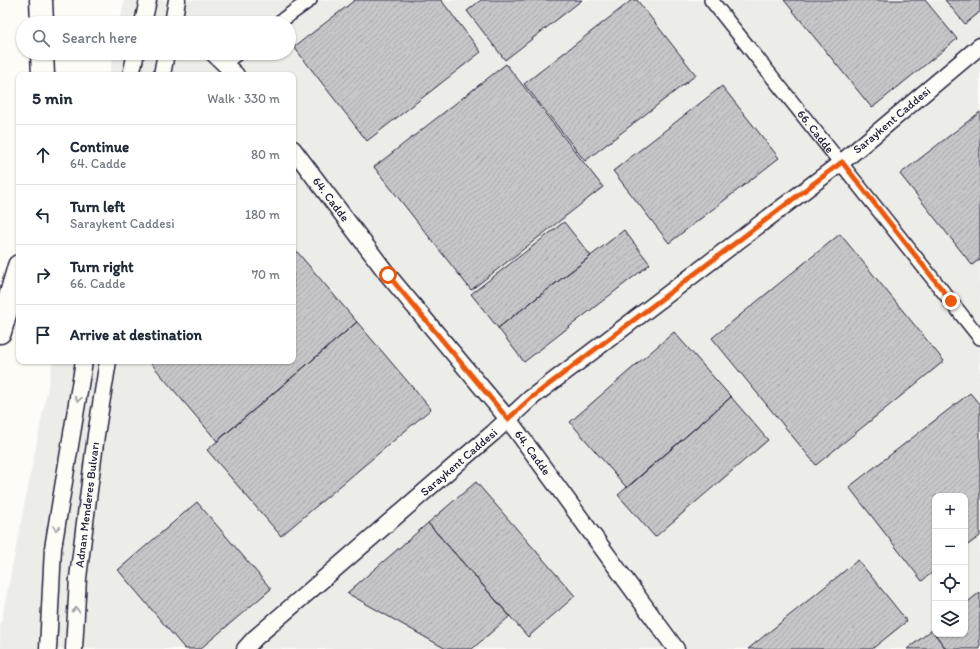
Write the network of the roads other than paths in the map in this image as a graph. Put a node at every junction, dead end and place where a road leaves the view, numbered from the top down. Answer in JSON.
{"nodes":[{"id":1,"x":41,"y":0,"type":"edge"},
{"id":2,"x":148,"y":0,"type":"edge"},
{"id":3,"x":177,"y":0,"type":"edge"},
{"id":4,"x":310,"y":0,"type":"edge"},
{"id":5,"x":712,"y":0,"type":"edge"},
{"id":6,"x":42,"y":16,"type":"edge"},
{"id":7,"x":145,"y":16,"type":"edge"},
{"id":8,"x":176,"y":16,"type":"edge"},
{"id":9,"x":288,"y":16,"type":"edge"},
{"id":10,"x":980,"y":46,"type":"edge"},
{"id":11,"x":42,"y":60,"type":"edge"},
{"id":12,"x":134,"y":60,"type":"edge"},
{"id":13,"x":165,"y":60,"type":"edge"},
{"id":14,"x":220,"y":60,"type":"edge"},
{"id":15,"x":43,"y":72,"type":"edge"},
{"id":16,"x":132,"y":72,"type":"edge"},
{"id":17,"x":163,"y":72,"type":"edge"},
{"id":18,"x":233,"y":72,"type":"edge"},
{"id":19,"x":296,"y":153,"type":"edge"},
{"id":20,"x":842,"y":162,"type":"junction"},
{"id":21,"x":16,"y":276,"type":"edge"},
{"id":22,"x":0,"y":332,"type":"edge"},
{"id":23,"x":980,"y":338,"type":"edge"},
{"id":24,"x":84,"y":364,"type":"edge"},
{"id":25,"x":108,"y":364,"type":"edge"},
{"id":26,"x":508,"y":419,"type":"junction"},
{"id":27,"x":48,"y":649,"type":"edge"},
{"id":28,"x":74,"y":649,"type":"edge"},
{"id":29,"x":245,"y":649,"type":"edge"},
{"id":30,"x":676,"y":649,"type":"edge"}],
"edges":[{"from":1,"to":6,"type":"highway"},
{"from":2,"to":7,"type":"street"},
{"from":3,"to":8,"type":"street"},
{"from":4,"to":9,"type":"street"},
{"from":5,"to":20,"type":"street","name":"66. Cadde"},
{"from":10,"to":20,"type":"street","name":"Saraykent Caddesi"},
{"from":11,"to":15,"type":"highway"},
{"from":12,"to":16,"type":"street"},
{"from":13,"to":17,"type":"street"},
{"from":14,"to":18,"type":"street"},
{"from":19,"to":26,"type":"street","name":"64. Cadde"},
{"from":20,"to":23,"type":"street","name":"66. Cadde"},
{"from":20,"to":26,"type":"street","name":"Saraykent Caddesi"},
{"from":21,"to":22,"type":"highway"},
{"from":24,"to":27,"type":"street","one_way":true},
{"from":28,"to":25,"type":"street","name":"Adnan Menderes Bulvarı","one_way":true},
{"from":26,"to":29,"type":"street","name":"Saraykent Caddesi"},
{"from":26,"to":30,"type":"street","name":"64. Cadde"}]}
